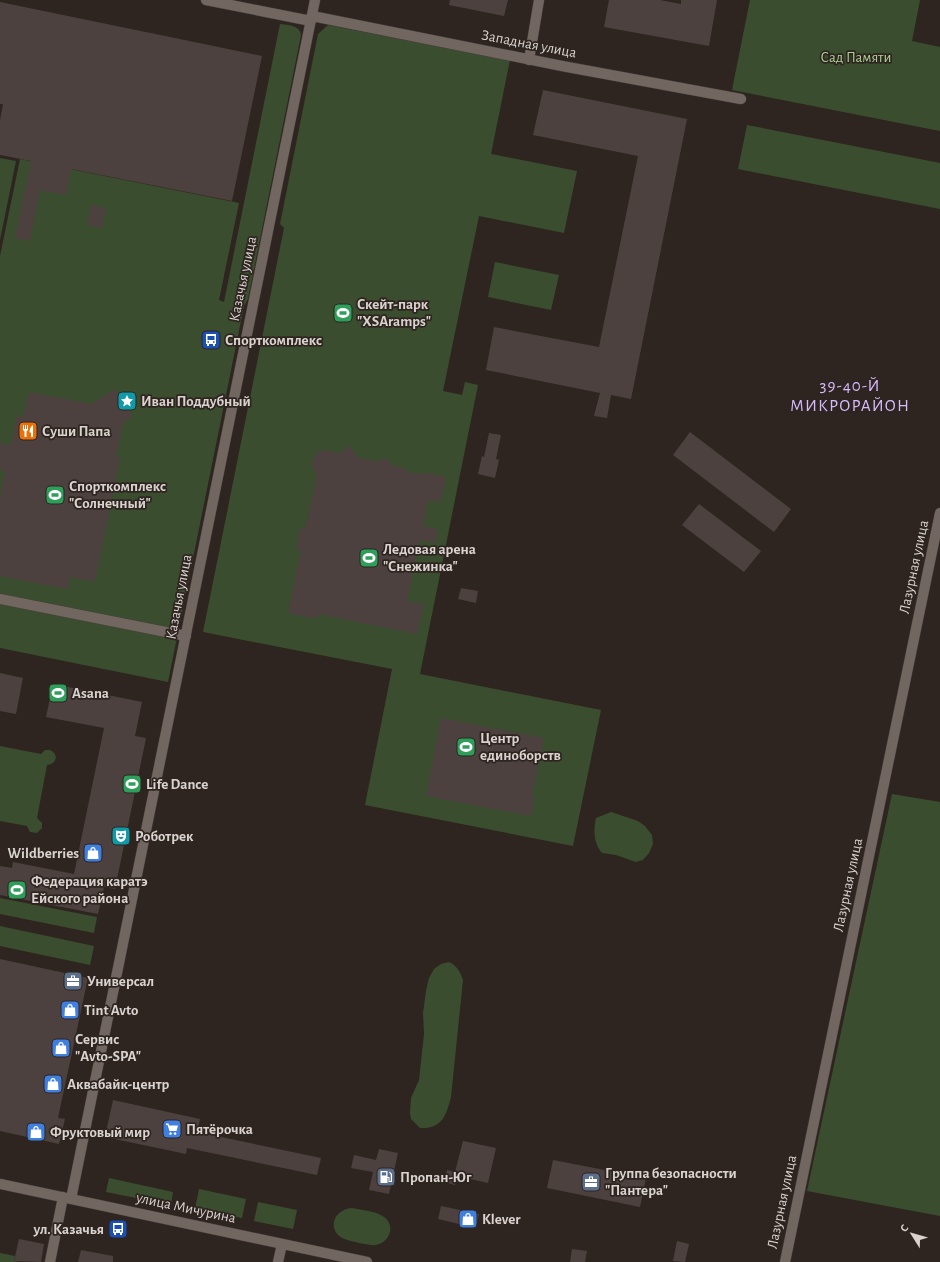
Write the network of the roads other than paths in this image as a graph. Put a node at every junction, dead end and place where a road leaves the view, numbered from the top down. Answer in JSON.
{"nodes":[{"id":1,"x":206,"y":0,"type":"edge"},
{"id":2,"x":315,"y":0,"type":"edge"},
{"id":3,"x":539,"y":0,"type":"edge"},
{"id":4,"x":312,"y":18,"type":"junction"},
{"id":5,"x":529,"y":60,"type":"junction"},
{"id":6,"x":741,"y":99,"type":"dead end"},
{"id":7,"x":940,"y":513,"type":"edge"},
{"id":8,"x":0,"y":599,"type":"edge"},
{"id":9,"x":186,"y":636,"type":"junction"},
{"id":10,"x":0,"y":1184,"type":"edge"},
{"id":11,"x":67,"y":1198,"type":"junction"},
{"id":12,"x":282,"y":1244,"type":"junction"},
{"id":13,"x":50,"y":1262,"type":"edge"},
{"id":14,"x":278,"y":1262,"type":"edge"},
{"id":15,"x":367,"y":1262,"type":"edge"},
{"id":16,"x":785,"y":1262,"type":"edge"}],
"edges":[{"from":1,"to":4,"type":"street","name":"Западная улица"},
{"from":2,"to":4,"type":"street","name":"Казачья улица"},
{"from":3,"to":5,"type":"street"},
{"from":4,"to":5,"type":"street","name":"Западная улица"},
{"from":4,"to":9,"type":"street","name":"Казачья улица"},
{"from":5,"to":6,"type":"street","name":"Западная улица"},
{"from":7,"to":16,"type":"street","name":"Лазурная улица"},
{"from":8,"to":9,"type":"street"},
{"from":9,"to":11,"type":"street","name":"Казачья улица"},
{"from":10,"to":11,"type":"street","name":"улица Мичурина"},
{"from":11,"to":12,"type":"street","name":"улица Мичурина"},
{"from":11,"to":13,"type":"street","name":"Казачья улица"},
{"from":12,"to":14,"type":"street"},
{"from":12,"to":15,"type":"street","name":"улица Мичурина"}]}
